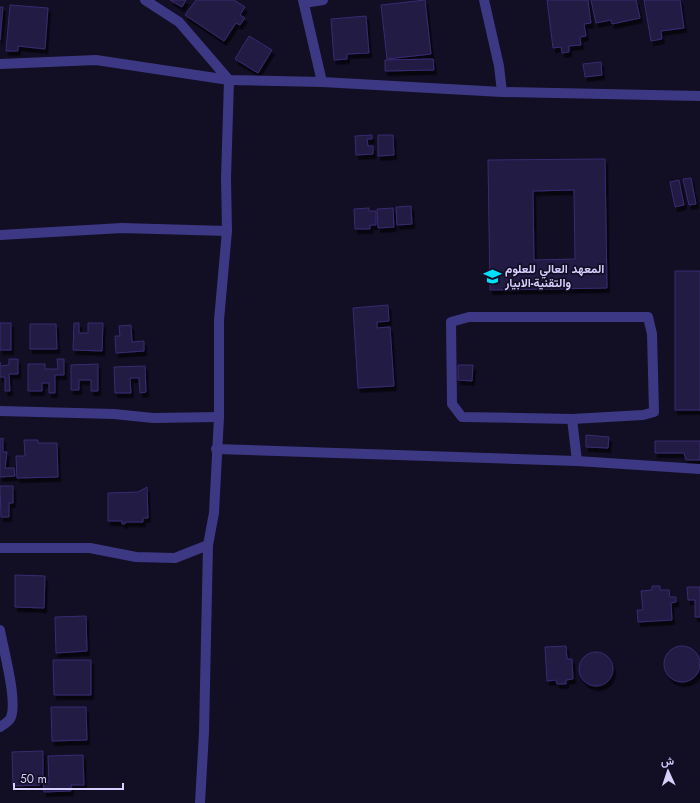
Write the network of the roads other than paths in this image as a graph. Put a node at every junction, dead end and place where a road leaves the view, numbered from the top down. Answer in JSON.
{"nodes":[{"id":1,"x":146,"y":0,"type":"edge"},
{"id":2,"x":323,"y":0,"type":"edge"},
{"id":3,"x":484,"y":0,"type":"edge"},
{"id":4,"x":303,"y":2,"type":"edge"},
{"id":5,"x":0,"y":64,"type":"edge"},
{"id":6,"x":229,"y":80,"type":"junction"},
{"id":7,"x":322,"y":82,"type":"junction"},
{"id":8,"x":502,"y":92,"type":"junction"},
{"id":9,"x":700,"y":96,"type":"edge"},
{"id":10,"x":226,"y":231,"type":"junction"},
{"id":11,"x":0,"y":235,"type":"edge"},
{"id":12,"x":0,"y":411,"type":"edge"},
{"id":13,"x":219,"y":417,"type":"junction"},
{"id":14,"x":572,"y":419,"type":"junction"},
{"id":15,"x":216,"y":449,"type":"junction"},
{"id":16,"x":577,"y":461,"type":"junction"},
{"id":17,"x":700,"y":469,"type":"edge"},
{"id":18,"x":208,"y":545,"type":"junction"},
{"id":19,"x":0,"y":548,"type":"edge"},
{"id":20,"x":0,"y":630,"type":"edge"},
{"id":21,"x":0,"y":727,"type":"edge"},
{"id":22,"x":200,"y":803,"type":"edge"}],
"edges":[{"from":1,"to":6,"type":"street"},
{"from":2,"to":4,"type":"street"},
{"from":3,"to":8,"type":"street"},
{"from":4,"to":7,"type":"street"},
{"from":5,"to":6,"type":"street"},
{"from":6,"to":7,"type":"street"},
{"from":6,"to":10,"type":"street"},
{"from":7,"to":8,"type":"street"},
{"from":8,"to":9,"type":"street"},
{"from":10,"to":11,"type":"street"},
{"from":10,"to":13,"type":"street"},
{"from":12,"to":13,"type":"street"},
{"from":13,"to":15,"type":"street"},
{"from":14,"to":14,"type":"street"},
{"from":14,"to":16,"type":"street"},
{"from":15,"to":16,"type":"street"},
{"from":15,"to":18,"type":"street"},
{"from":16,"to":17,"type":"street"},
{"from":18,"to":19,"type":"street"},
{"from":18,"to":22,"type":"street"},
{"from":20,"to":21,"type":"street"}]}
